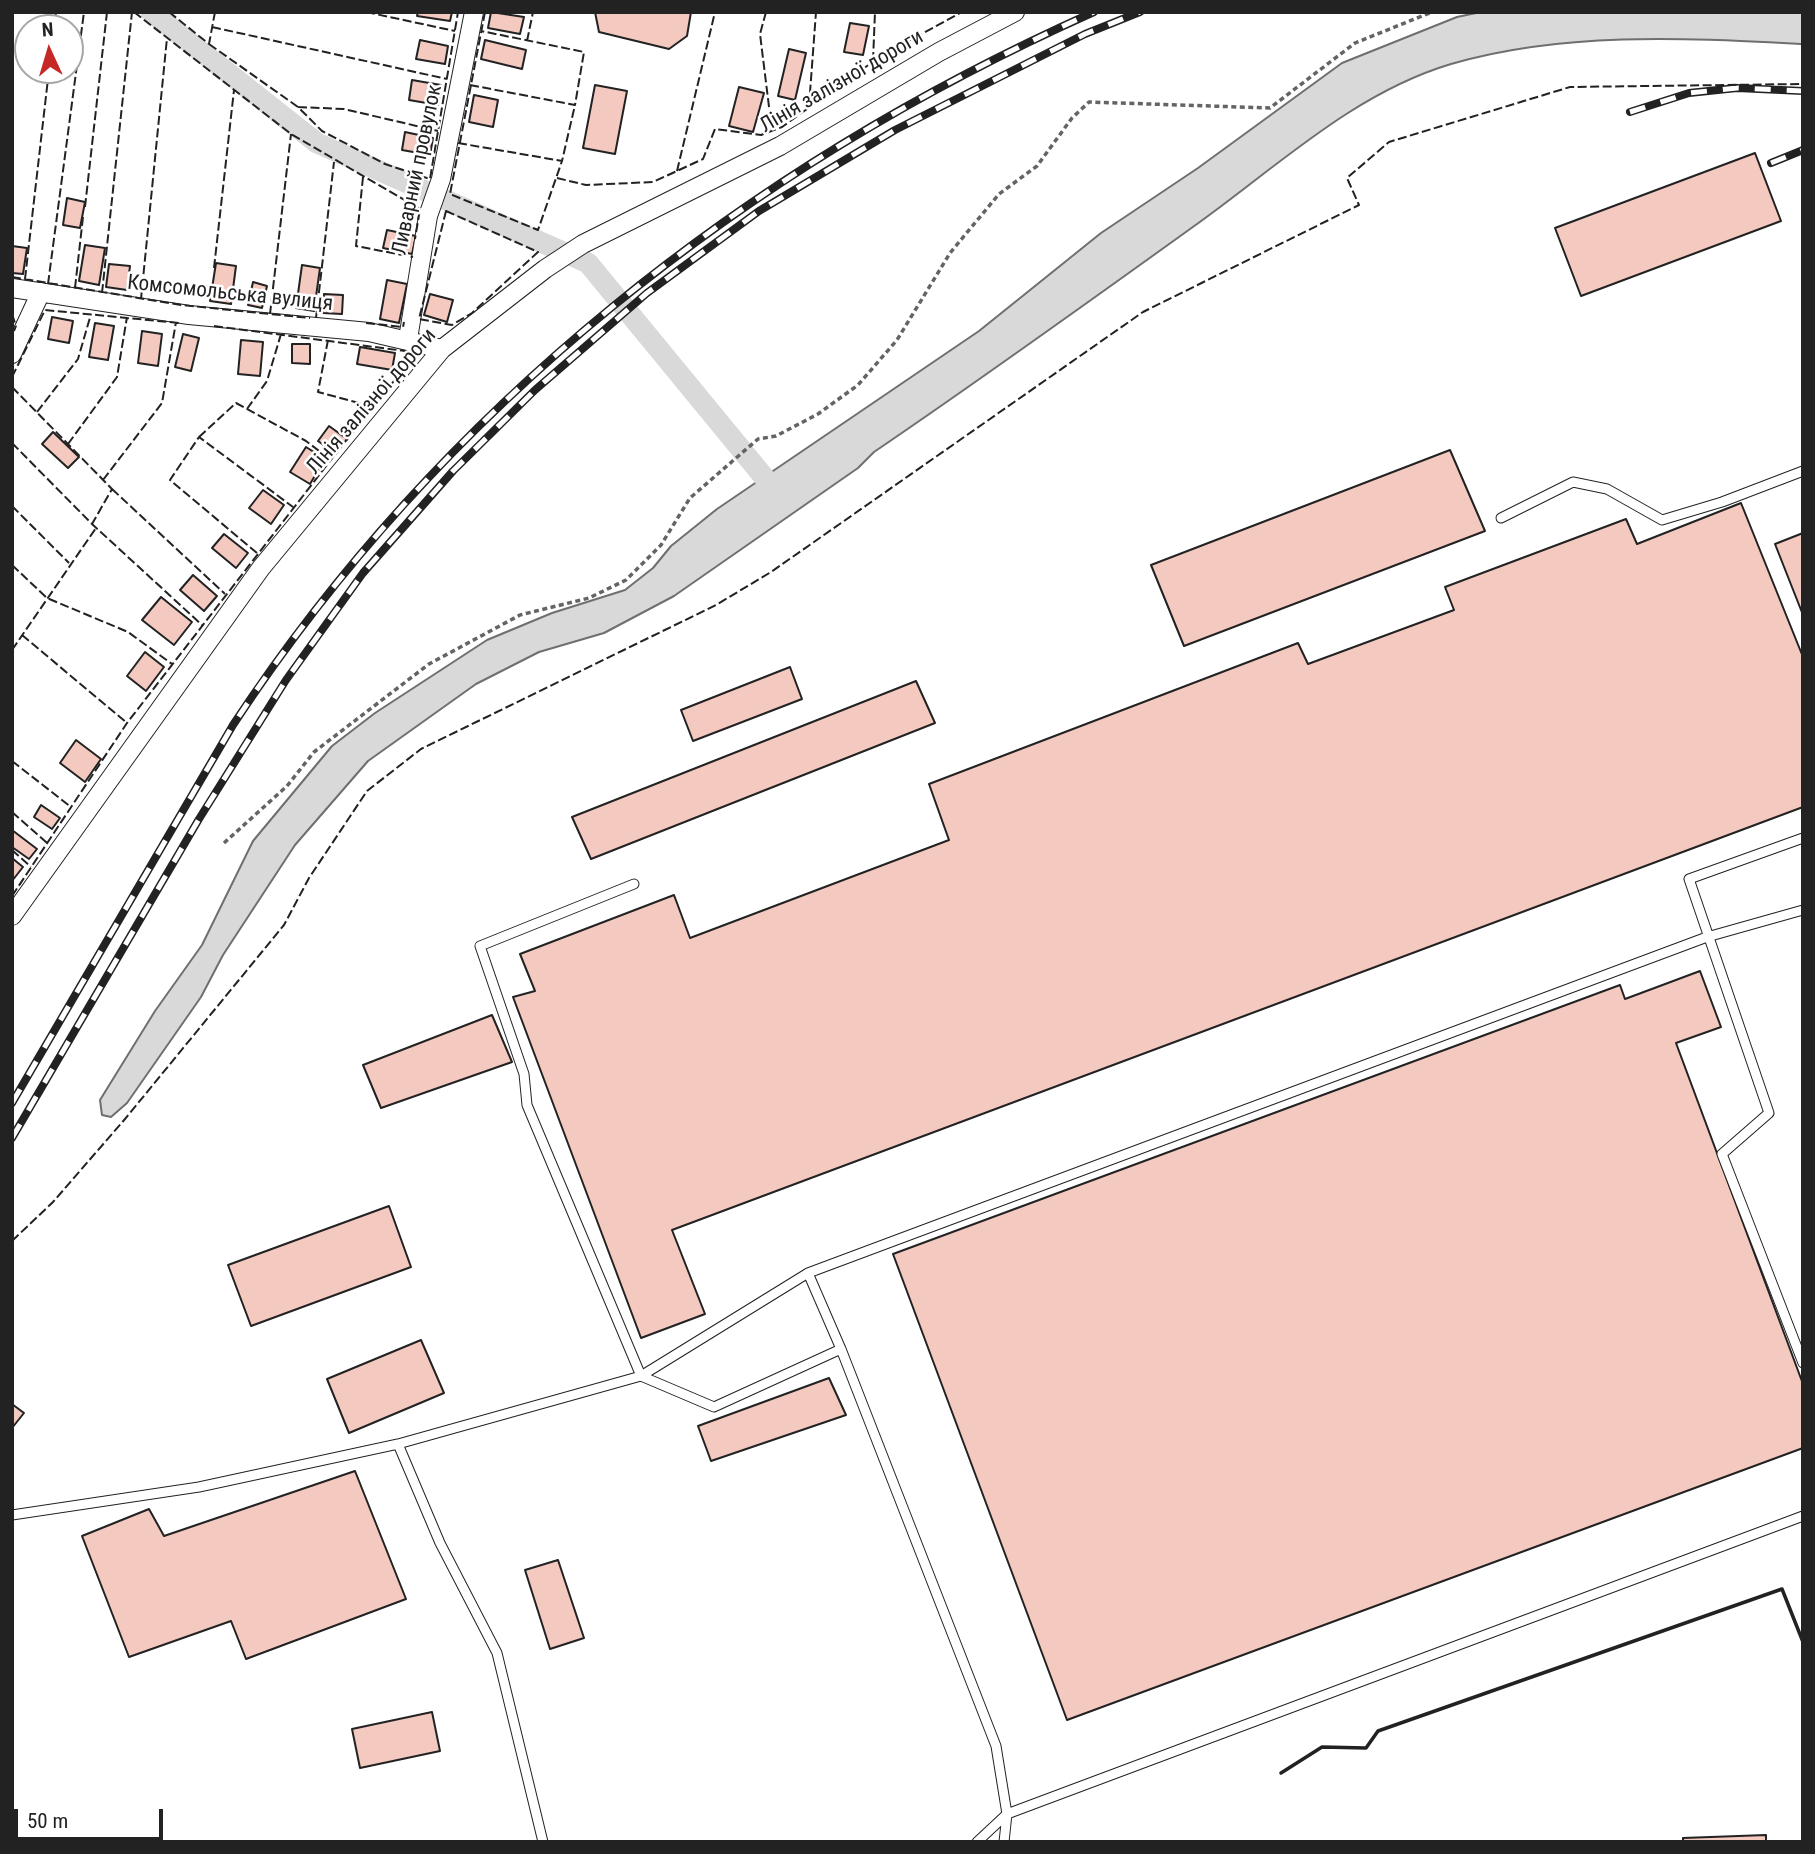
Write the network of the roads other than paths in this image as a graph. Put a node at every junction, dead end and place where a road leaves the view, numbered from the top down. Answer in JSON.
{"nodes":[{"id":1,"x":474,"y":12,"type":"edge"},
{"id":2,"x":1015,"y":12,"type":"edge"},
{"id":3,"x":12,"y":288,"type":"edge"},
{"id":4,"x":41,"y":292,"type":"junction"},
{"id":5,"x":408,"y":339,"type":"junction"},
{"id":6,"x":442,"y":349,"type":"junction"},
{"id":7,"x":12,"y":354,"type":"edge"},
{"id":8,"x":1803,"y":471,"type":"edge"},
{"id":9,"x":1501,"y":518,"type":"dead end"},
{"id":10,"x":1803,"y":838,"type":"edge"},
{"id":11,"x":634,"y":884,"type":"dead end"},
{"id":12,"x":1803,"y":910,"type":"edge"},
{"id":13,"x":12,"y":916,"type":"edge"},
{"id":14,"x":1707,"y":937,"type":"junction"},
{"id":15,"x":808,"y":1273,"type":"junction"},
{"id":16,"x":841,"y":1349,"type":"junction"},
{"id":17,"x":1803,"y":1363,"type":"edge"},
{"id":18,"x":640,"y":1376,"type":"junction"},
{"id":19,"x":398,"y":1444,"type":"junction"},
{"id":20,"x":12,"y":1515,"type":"edge"},
{"id":21,"x":1803,"y":1516,"type":"edge"},
{"id":22,"x":1007,"y":1814,"type":"junction"},
{"id":23,"x":543,"y":1842,"type":"edge"},
{"id":24,"x":977,"y":1842,"type":"edge"},
{"id":25,"x":1004,"y":1842,"type":"edge"}],
"edges":[{"from":1,"to":5,"type":"street","name":"Ливарний провулок"},
{"from":2,"to":6,"type":"street","name":"Лінія залізної дороги"},
{"from":3,"to":4,"type":"street","name":"Комсомольська вулиця"},
{"from":4,"to":5,"type":"street","name":"Комсомольська вулиця"},
{"from":4,"to":7,"type":"street"},
{"from":5,"to":6,"type":"street","name":"Комсомольська вулиця"},
{"from":6,"to":13,"type":"street","name":"Лінія залізної дороги"},
{"from":8,"to":9,"type":"lane"},
{"from":10,"to":14,"type":"lane"},
{"from":11,"to":18,"type":"lane"},
{"from":12,"to":14,"type":"lane"},
{"from":14,"to":15,"type":"lane"},
{"from":14,"to":17,"type":"lane"},
{"from":15,"to":16,"type":"lane"},
{"from":15,"to":18,"type":"lane"},
{"from":16,"to":18,"type":"lane"},
{"from":16,"to":22,"type":"lane"},
{"from":18,"to":19,"type":"lane"},
{"from":19,"to":20,"type":"lane"},
{"from":19,"to":23,"type":"lane"},
{"from":21,"to":22,"type":"lane"},
{"from":22,"to":24,"type":"lane"},
{"from":22,"to":25,"type":"lane"}]}
